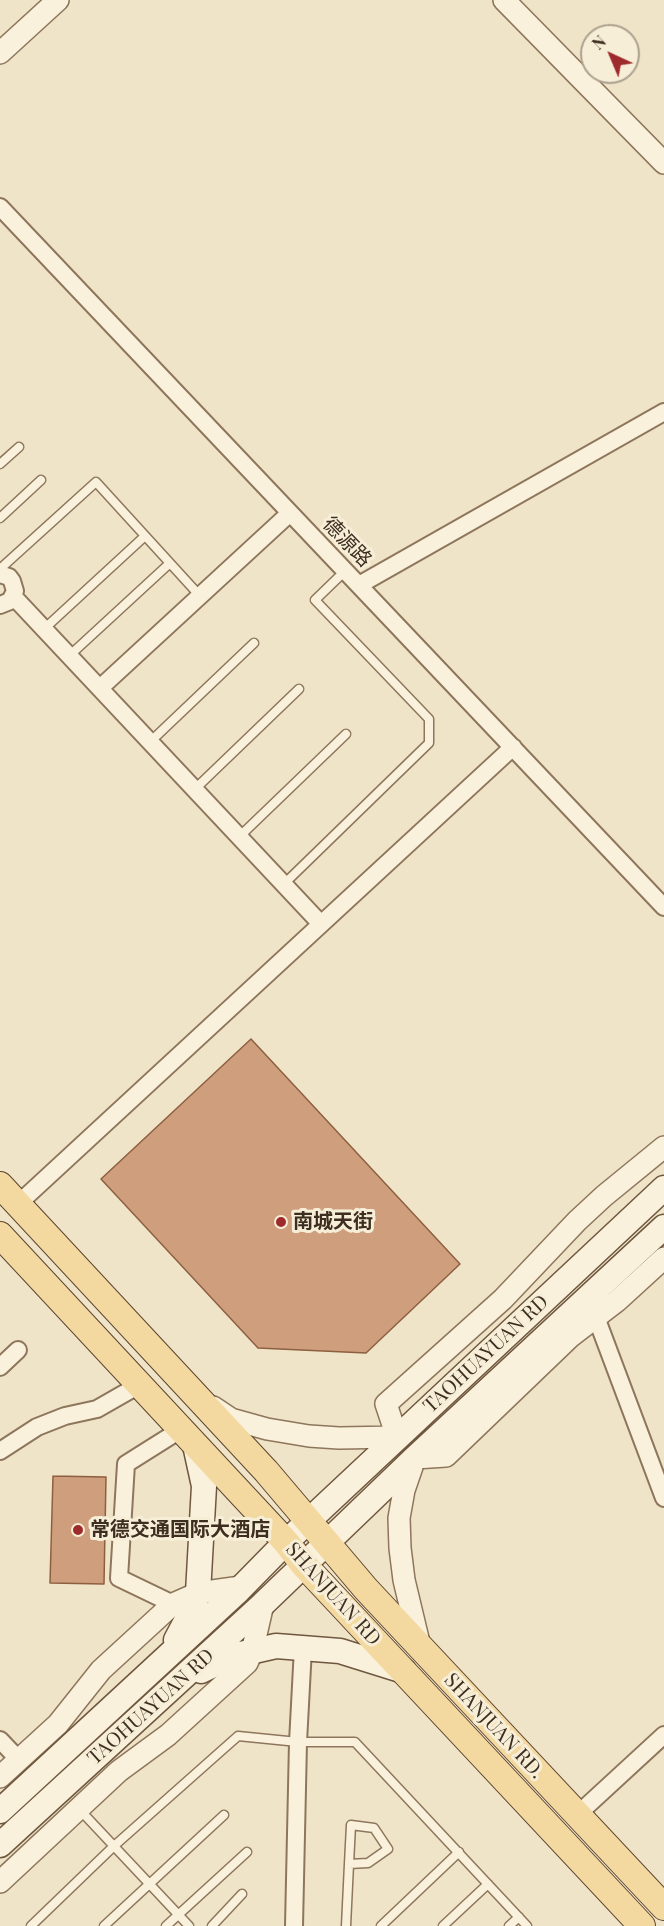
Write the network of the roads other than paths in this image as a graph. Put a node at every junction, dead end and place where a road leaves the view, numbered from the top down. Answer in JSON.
{"nodes":[{"id":1,"x":504,"y":0,"type":"edge"},
{"id":2,"x":53,"y":2,"type":"edge"},
{"id":3,"x":0,"y":53,"type":"edge"},
{"id":4,"x":664,"y":163,"type":"edge"},
{"id":5,"x":0,"y":207,"type":"edge"},
{"id":6,"x":664,"y":412,"type":"edge"},
{"id":7,"x":19,"y":447,"type":"dead end"},
{"id":8,"x":0,"y":464,"type":"edge"},
{"id":9,"x":41,"y":480,"type":"dead end"},
{"id":10,"x":290,"y":513,"type":"junction"},
{"id":11,"x":0,"y":518,"type":"edge"},
{"id":12,"x":145,"y":536,"type":"junction"},
{"id":13,"x":170,"y":563,"type":"junction"},
{"id":14,"x":0,"y":569,"type":"edge"},
{"id":15,"x":345,"y":571,"type":"junction"},
{"id":16,"x":0,"y":574,"type":"edge"},
{"id":17,"x":359,"y":585,"type":"junction"},
{"id":18,"x":200,"y":596,"type":"junction"},
{"id":19,"x":7,"y":601,"type":"edge"},
{"id":20,"x":44,"y":629,"type":"junction"},
{"id":21,"x":254,"y":642,"type":"dead end"},
{"id":22,"x":69,"y":656,"type":"junction"},
{"id":23,"x":100,"y":688,"type":"junction"},
{"id":24,"x":299,"y":689,"type":"dead end"},
{"id":25,"x":346,"y":734,"type":"dead end"},
{"id":26,"x":150,"y":742,"type":"junction"},
{"id":27,"x":513,"y":747,"type":"junction"},
{"id":28,"x":195,"y":789,"type":"junction"},
{"id":29,"x":239,"y":837,"type":"junction"},
{"id":30,"x":284,"y":884,"type":"junction"},
{"id":31,"x":664,"y":906,"type":"edge"},
{"id":32,"x":321,"y":924,"type":"junction"},
{"id":33,"x":664,"y":1147,"type":"edge"},
{"id":34,"x":0,"y":1185,"type":"edge"},
{"id":35,"x":664,"y":1188,"type":"edge"},
{"id":36,"x":18,"y":1204,"type":"junction"},
{"id":37,"x":664,"y":1227,"type":"edge"},
{"id":38,"x":0,"y":1235,"type":"edge"},
{"id":39,"x":664,"y":1258,"type":"edge"},
{"id":40,"x":503,"y":1299,"type":"junction"},
{"id":41,"x":593,"y":1307,"type":"junction"},
{"id":42,"x":522,"y":1320,"type":"junction"},
{"id":43,"x":18,"y":1350,"type":"dead end"},
{"id":44,"x":0,"y":1367,"type":"edge"},
{"id":45,"x":139,"y":1385,"type":"junction"},
{"id":46,"x":199,"y":1399,"type":"junction"},
{"id":47,"x":188,"y":1437,"type":"junction"},
{"id":48,"x":397,"y":1437,"type":"junction"},
{"id":49,"x":0,"y":1451,"type":"edge"},
{"id":50,"x":415,"y":1458,"type":"junction"},
{"id":51,"x":664,"y":1498,"type":"edge"},
{"id":52,"x":309,"y":1520,"type":"junction"},
{"id":53,"x":286,"y":1542,"type":"junction"},
{"id":54,"x":326,"y":1542,"type":"junction"},
{"id":55,"x":303,"y":1564,"type":"junction"},
{"id":56,"x":241,"y":1587,"type":"junction"},
{"id":57,"x":198,"y":1593,"type":"junction"},
{"id":58,"x":173,"y":1604,"type":"junction"},
{"id":59,"x":263,"y":1604,"type":"junction"},
{"id":60,"x":420,"y":1647,"type":"junction"},
{"id":61,"x":303,"y":1648,"type":"junction"},
{"id":62,"x":252,"y":1652,"type":"junction"},
{"id":63,"x":169,"y":1655,"type":"junction"},
{"id":64,"x":404,"y":1671,"type":"junction"},
{"id":65,"x":179,"y":1681,"type":"junction"},
{"id":66,"x":664,"y":1736,"type":"edge"},
{"id":67,"x":0,"y":1740,"type":"edge"},
{"id":68,"x":298,"y":1742,"type":"junction"},
{"id":69,"x":19,"y":1760,"type":"junction"},
{"id":70,"x":0,"y":1777,"type":"edge"},
{"id":71,"x":36,"y":1778,"type":"junction"},
{"id":72,"x":80,"y":1809,"type":"junction"},
{"id":73,"x":0,"y":1811,"type":"edge"},
{"id":74,"x":224,"y":1815,"type":"dead end"},
{"id":75,"x":577,"y":1815,"type":"junction"},
{"id":76,"x":0,"y":1845,"type":"edge"},
{"id":77,"x":114,"y":1846,"type":"junction"},
{"id":78,"x":247,"y":1852,"type":"dead end"},
{"id":79,"x":459,"y":1852,"type":"junction"},
{"id":80,"x":349,"y":1864,"type":"junction"},
{"id":81,"x":0,"y":1882,"type":"edge"},
{"id":82,"x":150,"y":1884,"type":"junction"},
{"id":83,"x":488,"y":1884,"type":"junction"},
{"id":84,"x":242,"y":1894,"type":"dead end"},
{"id":85,"x":664,"y":1907,"type":"edge"},
{"id":86,"x":178,"y":1914,"type":"junction"},
{"id":87,"x":519,"y":1917,"type":"junction"},
{"id":88,"x":31,"y":1926,"type":"edge"},
{"id":89,"x":104,"y":1926,"type":"edge"},
{"id":90,"x":166,"y":1926,"type":"edge"},
{"id":91,"x":189,"y":1926,"type":"edge"},
{"id":92,"x":212,"y":1926,"type":"edge"},
{"id":93,"x":294,"y":1926,"type":"edge"},
{"id":94,"x":346,"y":1926,"type":"edge"},
{"id":95,"x":381,"y":1926,"type":"edge"},
{"id":96,"x":443,"y":1926,"type":"edge"},
{"id":97,"x":509,"y":1926,"type":"edge"},
{"id":98,"x":527,"y":1926,"type":"edge"},
{"id":99,"x":642,"y":1926,"type":"edge"}],
"edges":[{"from":1,"to":4,"type":"street"},
{"from":2,"to":3,"type":"street"},
{"from":5,"to":10,"type":"street","name":"德源路"},
{"from":6,"to":17,"type":"street"},
{"from":7,"to":8,"type":"lane"},
{"from":9,"to":11,"type":"lane"},
{"from":10,"to":15,"type":"street","name":"德源路"},
{"from":10,"to":18,"type":"street"},
{"from":12,"to":13,"type":"lane"},
{"from":12,"to":14,"type":"lane"},
{"from":12,"to":20,"type":"lane"},
{"from":13,"to":18,"type":"lane"},
{"from":13,"to":22,"type":"lane"},
{"from":15,"to":17,"type":"street","name":"德源路"},
{"from":15,"to":30,"type":"lane"},
{"from":16,"to":19,"type":"street"},
{"from":17,"to":27,"type":"street","name":"德源路"},
{"from":18,"to":23,"type":"street"},
{"from":19,"to":20,"type":"street"},
{"from":20,"to":22,"type":"street"},
{"from":21,"to":26,"type":"lane"},
{"from":22,"to":23,"type":"street"},
{"from":23,"to":26,"type":"street"},
{"from":24,"to":28,"type":"lane"},
{"from":25,"to":29,"type":"lane"},
{"from":26,"to":28,"type":"street"},
{"from":27,"to":31,"type":"street","name":"德源路"},
{"from":27,"to":32,"type":"street"},
{"from":28,"to":29,"type":"street"},
{"from":29,"to":30,"type":"street"},
{"from":30,"to":32,"type":"street"},
{"from":32,"to":36,"type":"street"},
{"from":33,"to":40,"type":"street"},
{"from":34,"to":36,"type":"main road","name":"SHANJUAN RD"},
{"from":35,"to":42,"type":"main road","name":"TAOHUAYUAN RD"},
{"from":36,"to":46,"type":"main road","name":"SHANJUAN RD"},
{"from":37,"to":41,"type":"main road","name":"TAOHUAYUAN RD"},
{"from":38,"to":45,"type":"main road","name":"SHANJUAN RD"},
{"from":39,"to":41,"type":"street"},
{"from":40,"to":42,"type":"street"},
{"from":40,"to":48,"type":"street"},
{"from":41,"to":50,"type":"main road","name":"TAOHUAYUAN RD"},
{"from":41,"to":51,"type":"street"},
{"from":42,"to":48,"type":"main road","name":"TAOHUAYUAN RD"},
{"from":43,"to":44,"type":"street"},
{"from":45,"to":47,"type":"main road","name":"SHANJUAN RD"},
{"from":45,"to":49,"type":"street"},
{"from":46,"to":48,"type":"street"},
{"from":46,"to":52,"type":"main road","name":"SHANJUAN RD"},
{"from":47,"to":53,"type":"main road","name":"SHANJUAN RD"},
{"from":47,"to":57,"type":"main road"},
{"from":47,"to":58,"type":"street"},
{"from":48,"to":52,"type":"main road","name":"TAOHUAYUAN RD"},
{"from":50,"to":54,"type":"main road","name":"TAOHUAYUAN RD"},
{"from":50,"to":60,"type":"street"},
{"from":52,"to":53,"type":"main road","name":"TAOHUAYUAN RD"},
{"from":52,"to":54,"type":"main road"},
{"from":53,"to":55,"type":"main road","name":"SHANJUAN RD"},
{"from":53,"to":56,"type":"main road","name":"TAOHUAYUAN RD"},
{"from":54,"to":55,"type":"main road","name":"TAOHUAYUAN RD"},
{"from":54,"to":60,"type":"main road","name":"SHANJUAN RD."},
{"from":55,"to":59,"type":"main road","name":"TAOHUAYUAN RD"},
{"from":55,"to":64,"type":"main road","name":"SHANJUAN RD"},
{"from":56,"to":57,"type":"street"},
{"from":56,"to":63,"type":"main road","name":"TAOHUAYUAN RD"},
{"from":57,"to":58,"type":"street"},
{"from":57,"to":63,"type":"main road"},
{"from":58,"to":69,"type":"street"},
{"from":59,"to":62,"type":"street"},
{"from":59,"to":65,"type":"main road","name":"TAOHUAYUAN RD"},
{"from":60,"to":75,"type":"main road","name":"SHANJUAN RD."},
{"from":61,"to":62,"type":"main road"},
{"from":61,"to":64,"type":"main road"},
{"from":61,"to":68,"type":"street"},
{"from":62,"to":65,"type":"main road"},
{"from":62,"to":72,"type":"street"},
{"from":63,"to":71,"type":"main road","name":"TAOHUAYUAN RD"},
{"from":64,"to":99,"type":"main road","name":"SHANJUAN RD"},
{"from":65,"to":76,"type":"main road","name":"TAOHUAYUAN RD"},
{"from":66,"to":75,"type":"street"},
{"from":67,"to":69,"type":"street"},
{"from":68,"to":77,"type":"lane"},
{"from":68,"to":79,"type":"lane"},
{"from":68,"to":93,"type":"street"},
{"from":69,"to":70,"type":"street"},
{"from":69,"to":71,"type":"street"},
{"from":71,"to":73,"type":"main road","name":"TAOHUAYUAN RD"},
{"from":72,"to":77,"type":"lane"},
{"from":72,"to":81,"type":"street"},
{"from":74,"to":82,"type":"lane"},
{"from":75,"to":85,"type":"main road","name":"SHANJUAN RD."},
{"from":77,"to":82,"type":"lane"},
{"from":77,"to":88,"type":"lane"},
{"from":78,"to":86,"type":"lane"},
{"from":79,"to":83,"type":"lane"},
{"from":79,"to":95,"type":"lane"},
{"from":80,"to":80,"type":"lane"},
{"from":80,"to":94,"type":"lane"},
{"from":82,"to":86,"type":"lane"},
{"from":82,"to":89,"type":"lane"},
{"from":83,"to":87,"type":"lane"},
{"from":83,"to":96,"type":"lane"},
{"from":84,"to":92,"type":"lane"},
{"from":86,"to":90,"type":"lane"},
{"from":86,"to":91,"type":"lane"},
{"from":87,"to":97,"type":"lane"},
{"from":87,"to":98,"type":"lane"}]}
